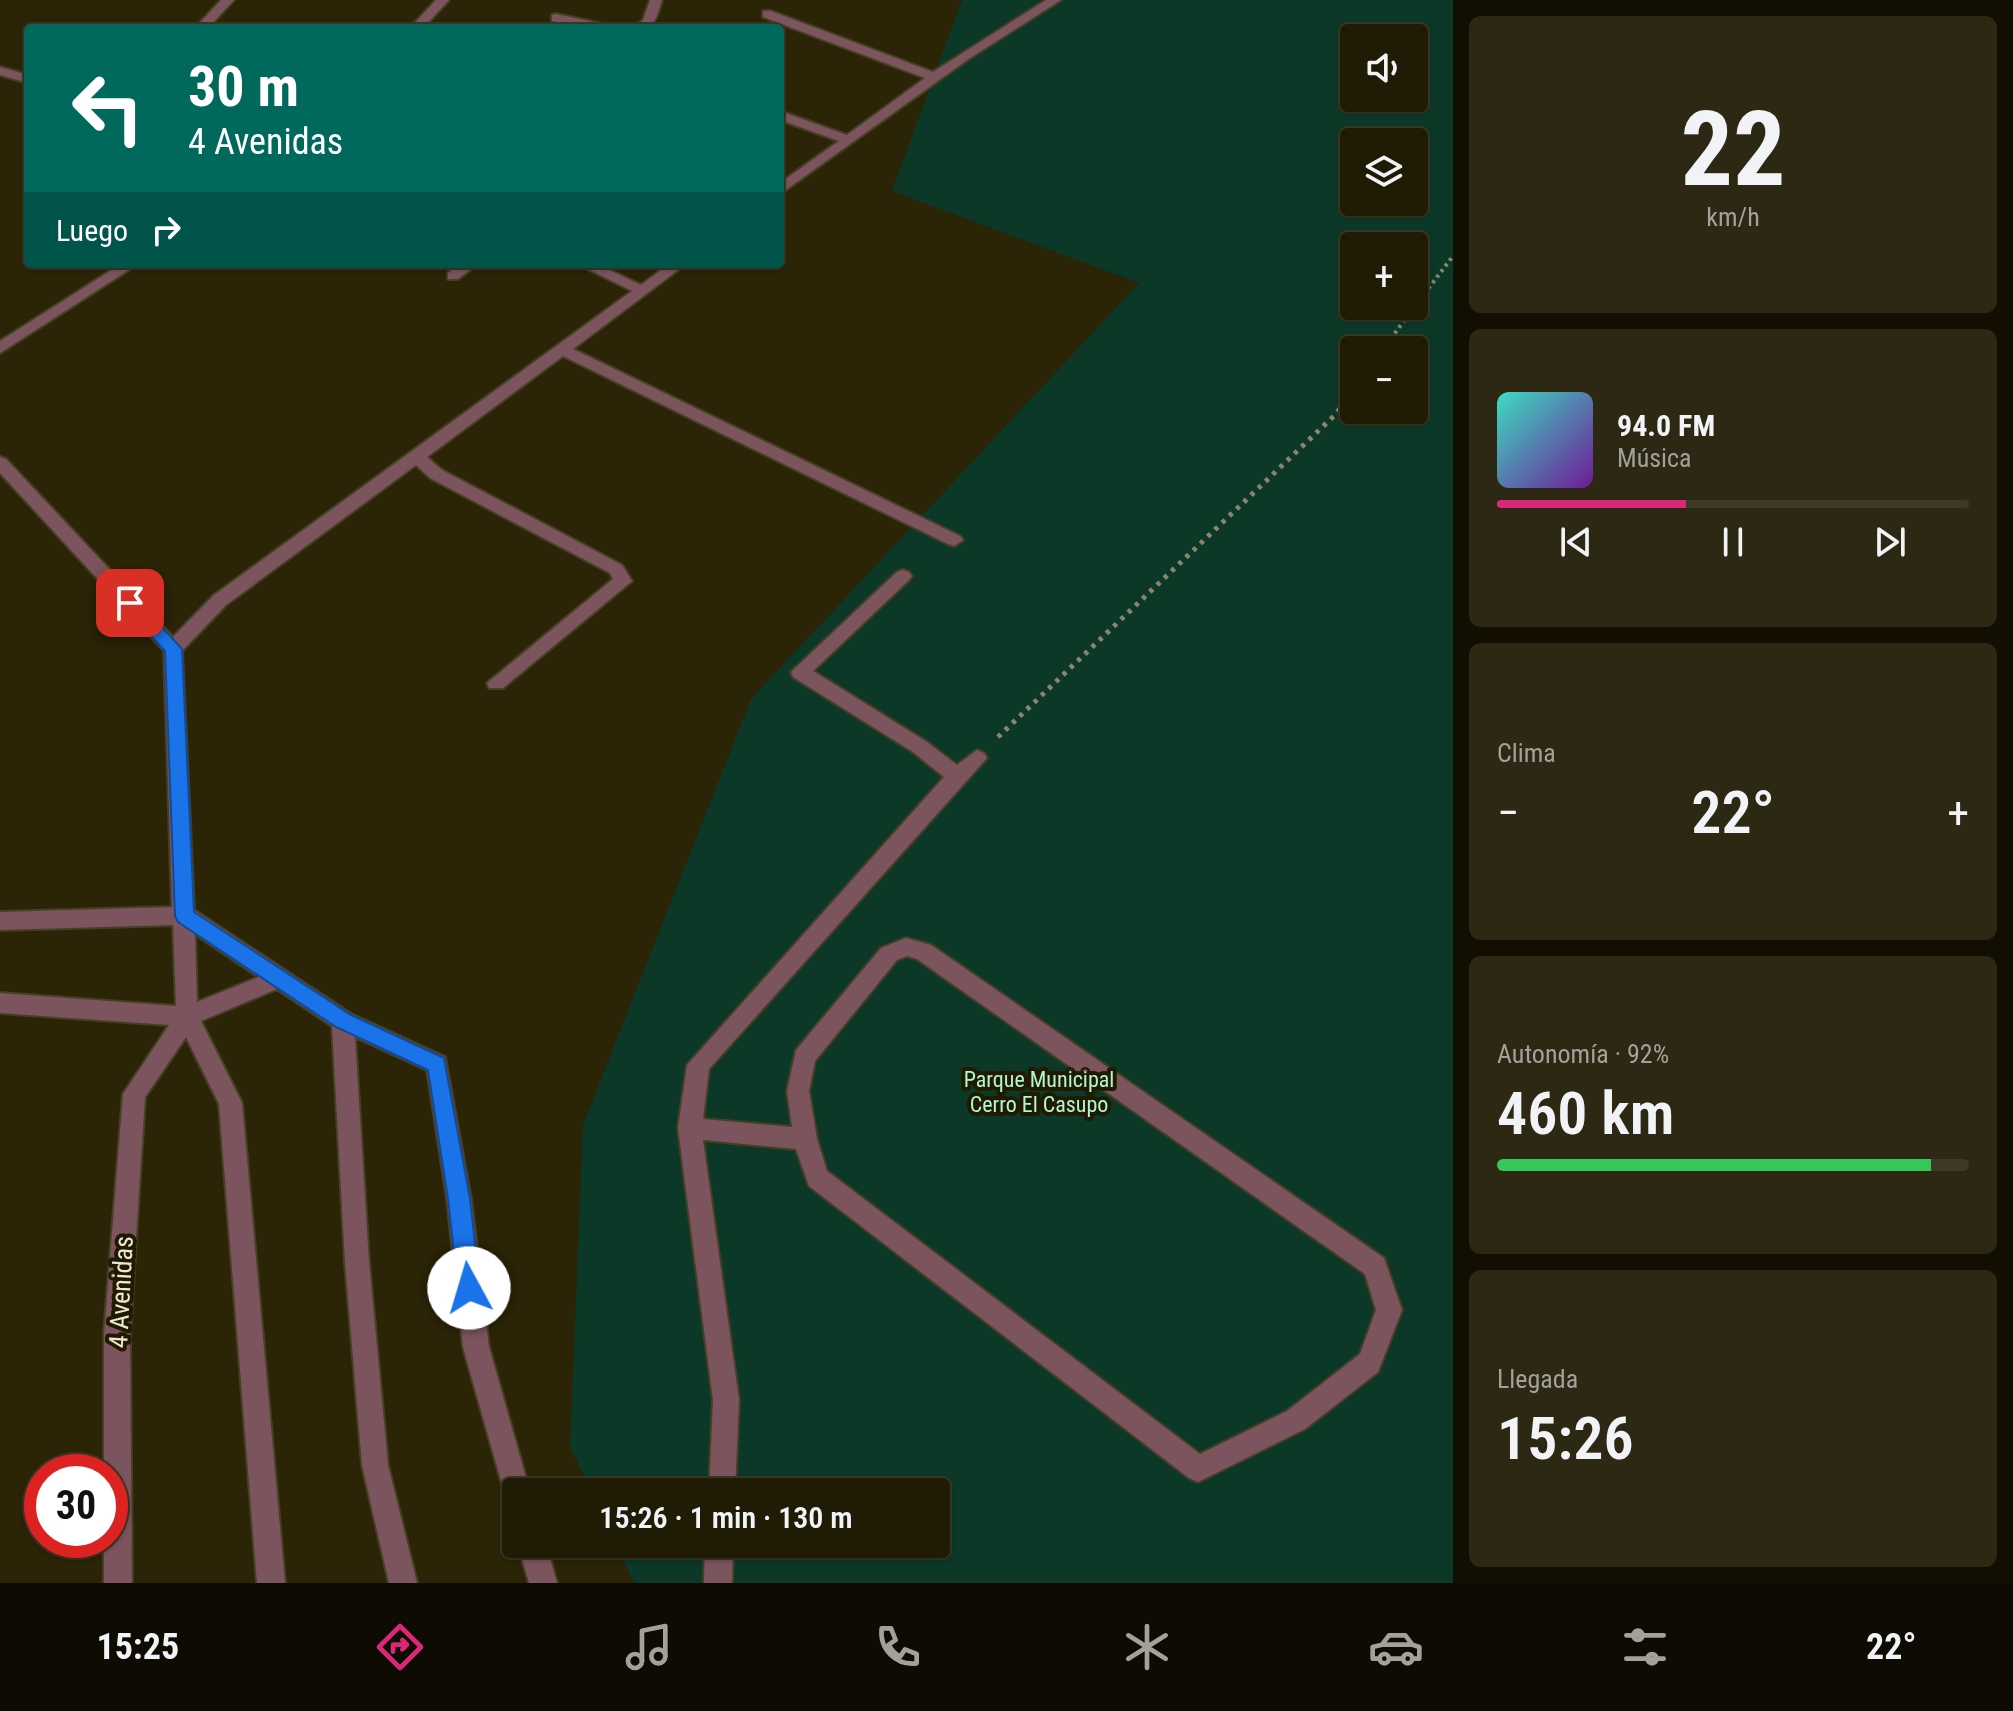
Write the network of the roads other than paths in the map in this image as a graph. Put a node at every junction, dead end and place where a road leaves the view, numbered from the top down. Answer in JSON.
{"nodes":[{"id":1,"x":228,"y":0,"type":"edge"},
{"id":2,"x":443,"y":0,"type":"edge"},
{"id":3,"x":656,"y":0,"type":"edge"},
{"id":4,"x":1055,"y":0,"type":"edge"},
{"id":5,"x":564,"y":5,"type":"dead end"},
{"id":6,"x":767,"y":14,"type":"dead end"},
{"id":7,"x":552,"y":23,"type":"edge"},
{"id":8,"x":205,"y":24,"type":"edge"},
{"id":9,"x":420,"y":24,"type":"edge"},
{"id":10,"x":646,"y":24,"type":"edge"},
{"id":11,"x":0,"y":71,"type":"edge"},
{"id":12,"x":934,"y":77,"type":"junction"},
{"id":13,"x":24,"y":78,"type":"edge"},
{"id":14,"x":784,"y":116,"type":"edge"},
{"id":15,"x":849,"y":140,"type":"junction"},
{"id":16,"x":784,"y":187,"type":"edge"},
{"id":17,"x":125,"y":268,"type":"edge"},
{"id":18,"x":465,"y":268,"type":"edge"},
{"id":19,"x":594,"y":268,"type":"edge"},
{"id":20,"x":674,"y":268,"type":"edge"},
{"id":21,"x":453,"y":276,"type":"dead end"},
{"id":22,"x":643,"y":291,"type":"junction"},
{"id":23,"x":0,"y":348,"type":"edge"},
{"id":24,"x":563,"y":350,"type":"junction"},
{"id":25,"x":417,"y":457,"type":"junction"},
{"id":26,"x":0,"y":463,"type":"edge"},
{"id":27,"x":954,"y":540,"type":"dead end"},
{"id":28,"x":903,"y":576,"type":"dead end"},
{"id":29,"x":173,"y":649,"type":"junction"},
{"id":30,"x":496,"y":683,"type":"dead end"},
{"id":31,"x":977,"y":758,"type":"road end"},
{"id":32,"x":957,"y":776,"type":"junction"},
{"id":33,"x":185,"y":916,"type":"junction"},
{"id":34,"x":0,"y":921,"type":"edge"},
{"id":35,"x":279,"y":978,"type":"junction"},
{"id":36,"x":0,"y":1003,"type":"edge"},
{"id":37,"x":187,"y":1017,"type":"junction"},
{"id":38,"x":343,"y":1021,"type":"junction"},
{"id":39,"x":690,"y":1128,"type":"junction"},
{"id":40,"x":805,"y":1139,"type":"junction"},
{"id":41,"x":513,"y":1478,"type":"edge"},
{"id":42,"x":723,"y":1478,"type":"edge"},
{"id":43,"x":536,"y":1558,"type":"edge"},
{"id":44,"x":719,"y":1558,"type":"edge"},
{"id":45,"x":118,"y":1583,"type":"edge"},
{"id":46,"x":271,"y":1583,"type":"edge"},
{"id":47,"x":403,"y":1583,"type":"edge"},
{"id":48,"x":543,"y":1583,"type":"edge"},
{"id":49,"x":718,"y":1583,"type":"edge"}],
"edges":[{"from":1,"to":8,"type":"street"},
{"from":2,"to":9,"type":"street"},
{"from":3,"to":10,"type":"street"},
{"from":4,"to":12,"type":"street"},
{"from":5,"to":7,"type":"street"},
{"from":6,"to":12,"type":"street"},
{"from":11,"to":13,"type":"street"},
{"from":12,"to":15,"type":"street"},
{"from":14,"to":15,"type":"street"},
{"from":15,"to":16,"type":"street"},
{"from":17,"to":23,"type":"street"},
{"from":18,"to":21,"type":"street"},
{"from":19,"to":22,"type":"street"},
{"from":20,"to":22,"type":"street"},
{"from":22,"to":24,"type":"street"},
{"from":24,"to":25,"type":"street"},
{"from":24,"to":27,"type":"street"},
{"from":25,"to":29,"type":"street"},
{"from":25,"to":30,"type":"street"},
{"from":26,"to":29,"type":"street"},
{"from":28,"to":32,"type":"street"},
{"from":29,"to":33,"type":"street"},
{"from":31,"to":32,"type":"street"},
{"from":32,"to":39,"type":"street"},
{"from":33,"to":34,"type":"street"},
{"from":33,"to":35,"type":"street"},
{"from":33,"to":37,"type":"street"},
{"from":35,"to":37,"type":"street"},
{"from":35,"to":38,"type":"street"},
{"from":36,"to":37,"type":"street"},
{"from":37,"to":45,"type":"street","name":"4 Avenidas"},
{"from":37,"to":46,"type":"street"},
{"from":38,"to":41,"type":"street"},
{"from":38,"to":47,"type":"street"},
{"from":39,"to":40,"type":"street"},
{"from":39,"to":42,"type":"street"},
{"from":40,"to":40,"type":"street"},
{"from":43,"to":48,"type":"street"},
{"from":44,"to":49,"type":"street"}]}
